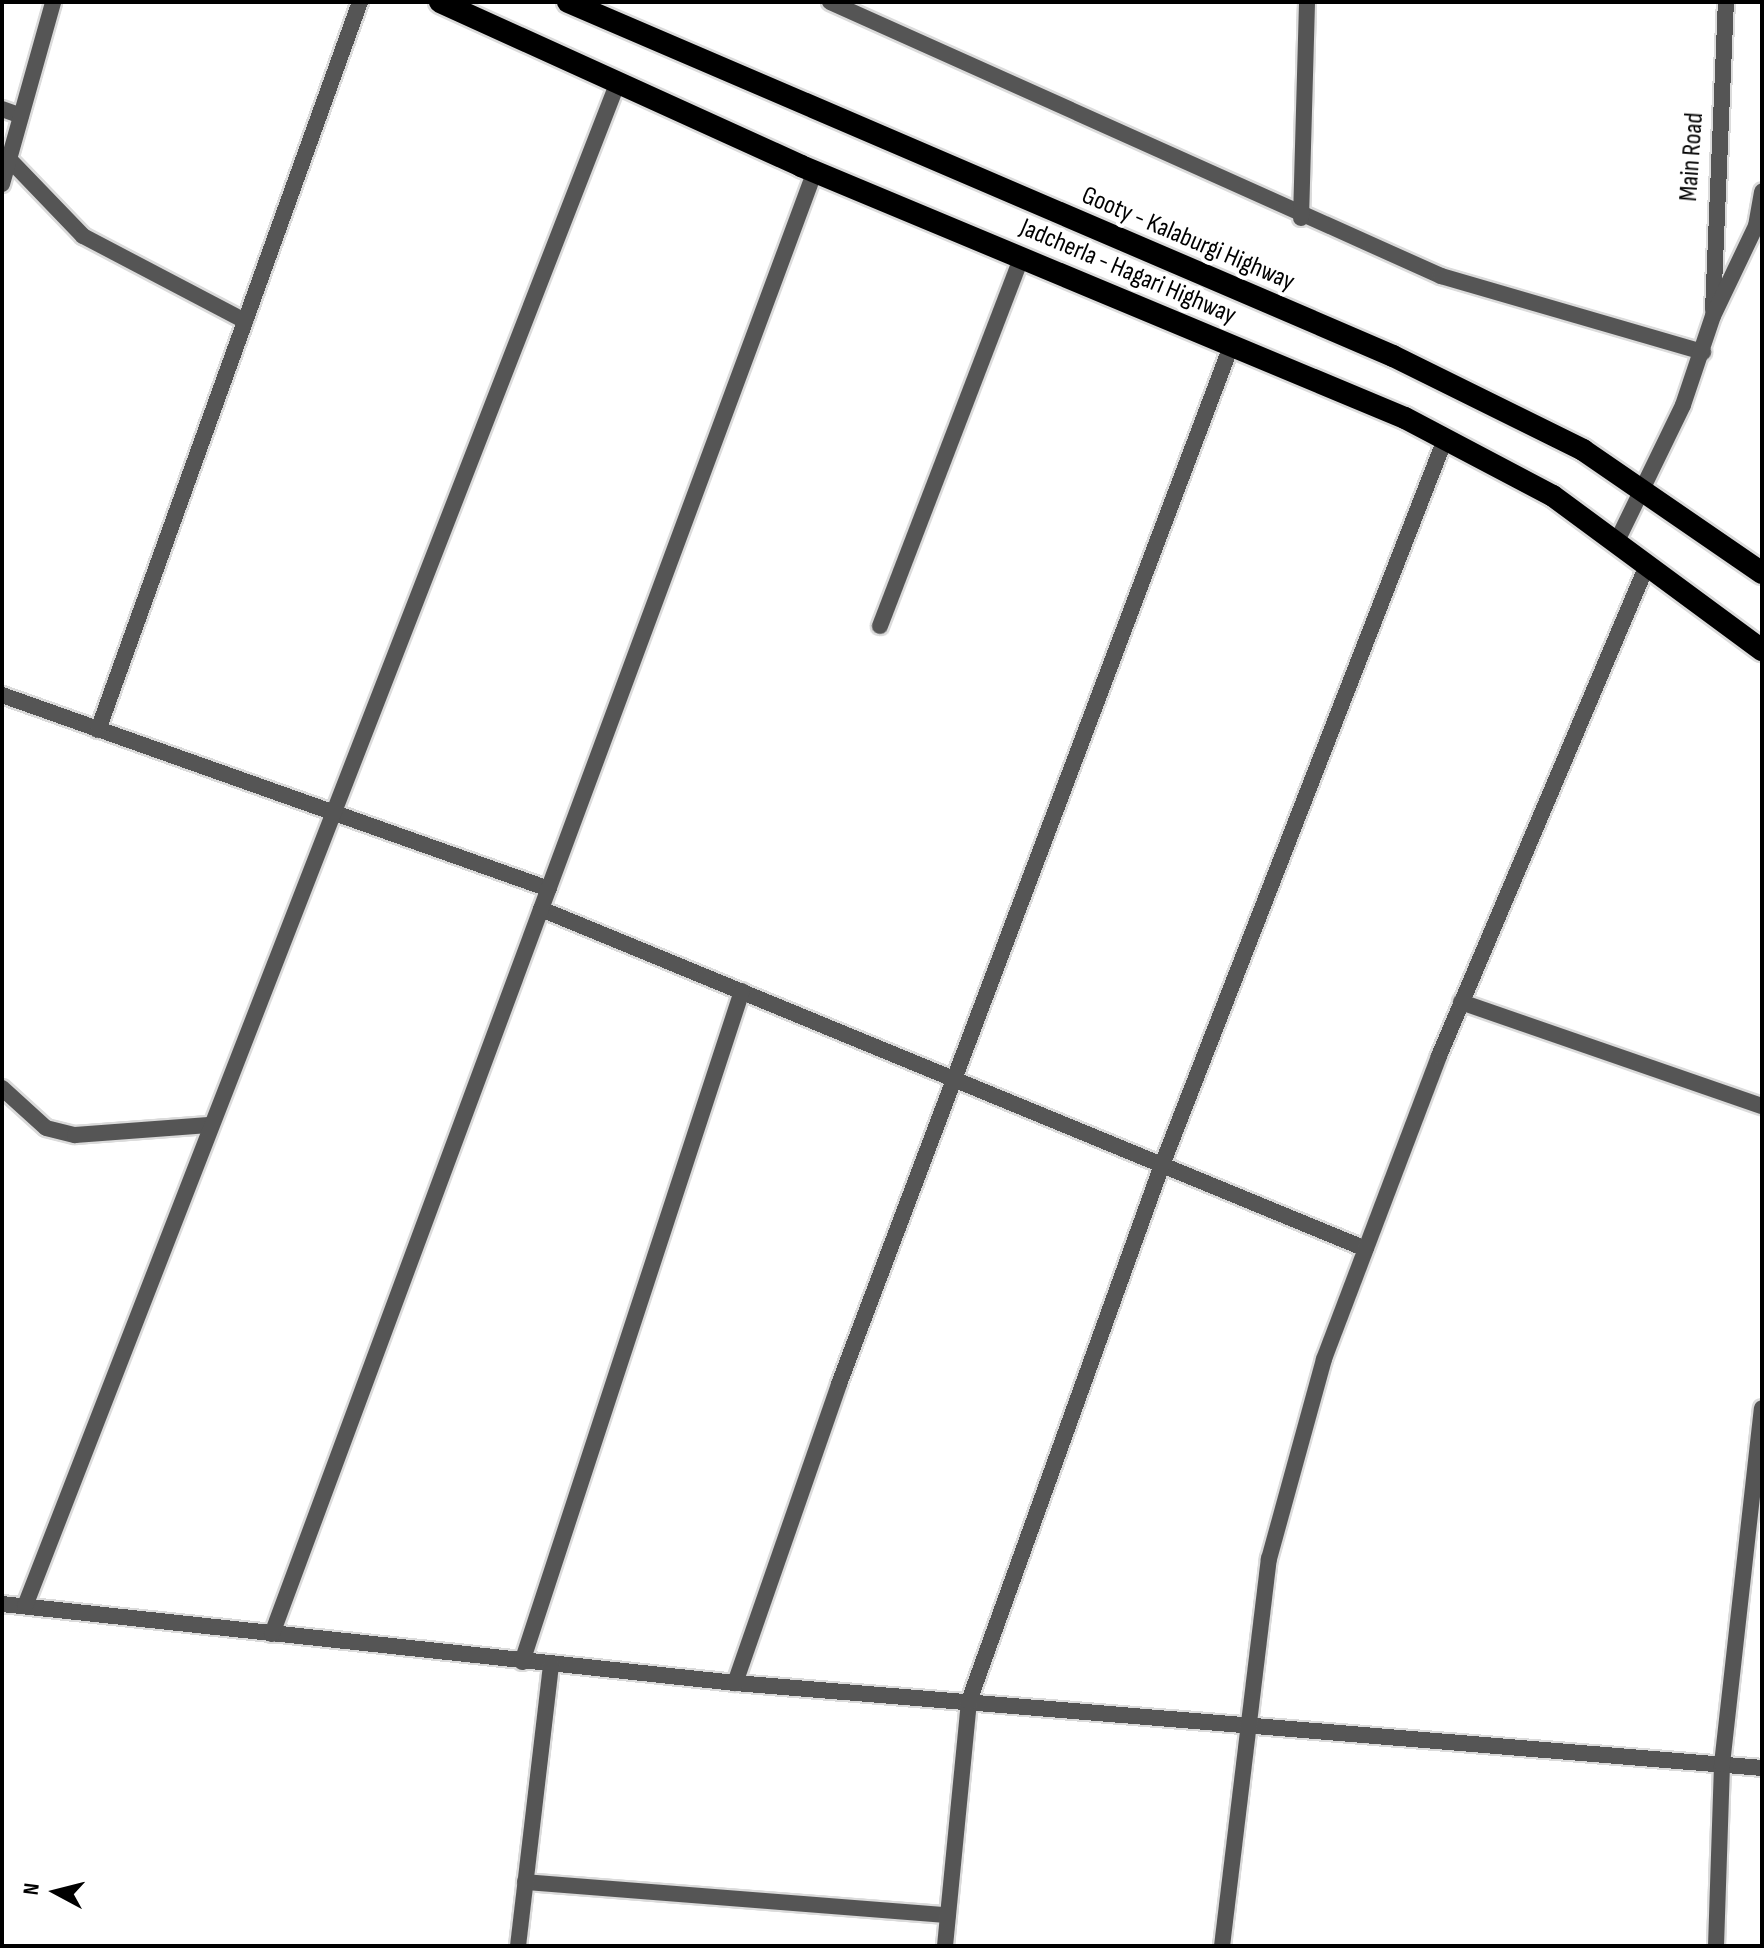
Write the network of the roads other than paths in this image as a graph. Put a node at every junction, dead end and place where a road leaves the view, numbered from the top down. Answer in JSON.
{"nodes":[{"id":1,"x":53,"y":2,"type":"edge"},
{"id":2,"x":360,"y":2,"type":"edge"},
{"id":3,"x":440,"y":2,"type":"edge"},
{"id":4,"x":568,"y":2,"type":"edge"},
{"id":5,"x":830,"y":2,"type":"edge"},
{"id":6,"x":1307,"y":2,"type":"edge"},
{"id":7,"x":1726,"y":2,"type":"edge"},
{"id":8,"x":618,"y":82,"type":"junction"},
{"id":9,"x":2,"y":109,"type":"edge"},
{"id":10,"x":21,"y":116,"type":"junction"},
{"id":11,"x":9,"y":159,"type":"junction"},
{"id":12,"x":815,"y":171,"type":"junction"},
{"id":13,"x":2,"y":184,"type":"edge"},
{"id":14,"x":1762,"y":192,"type":"edge"},
{"id":15,"x":1301,"y":218,"type":"junction"},
{"id":16,"x":1021,"y":258,"type":"junction"},
{"id":17,"x":1713,"y":316,"type":"junction"},
{"id":18,"x":245,"y":321,"type":"junction"},
{"id":19,"x":1231,"y":346,"type":"junction"},
{"id":20,"x":1703,"y":352,"type":"junction"},
{"id":21,"x":1445,"y":439,"type":"junction"},
{"id":22,"x":1641,"y":491,"type":"junction"},
{"id":23,"x":1618,"y":539,"type":"junction"},
{"id":24,"x":1648,"y":563,"type":"junction"},
{"id":25,"x":1762,"y":573,"type":"edge"},
{"id":26,"x":880,"y":626,"type":"dead end"},
{"id":27,"x":1762,"y":650,"type":"edge"},
{"id":28,"x":2,"y":695,"type":"edge"},
{"id":29,"x":98,"y":730,"type":"junction"},
{"id":30,"x":328,"y":812,"type":"junction"},
{"id":31,"x":549,"y":889,"type":"junction"},
{"id":32,"x":541,"y":909,"type":"junction"},
{"id":33,"x":742,"y":991,"type":"junction"},
{"id":34,"x":1461,"y":1002,"type":"junction"},
{"id":35,"x":953,"y":1079,"type":"junction"},
{"id":36,"x":2,"y":1088,"type":"edge"},
{"id":37,"x":1762,"y":1106,"type":"edge"},
{"id":38,"x":209,"y":1125,"type":"junction"},
{"id":39,"x":1162,"y":1165,"type":"junction"},
{"id":40,"x":1366,"y":1249,"type":"junction"},
{"id":41,"x":1762,"y":1408,"type":"edge"},
{"id":42,"x":2,"y":1604,"type":"edge"},
{"id":43,"x":25,"y":1606,"type":"junction"},
{"id":44,"x":272,"y":1634,"type":"junction"},
{"id":45,"x":522,"y":1662,"type":"junction"},
{"id":46,"x":551,"y":1665,"type":"junction"},
{"id":47,"x":735,"y":1683,"type":"junction"},
{"id":48,"x":969,"y":1701,"type":"junction"},
{"id":49,"x":1247,"y":1723,"type":"junction"},
{"id":50,"x":1722,"y":1764,"type":"junction"},
{"id":51,"x":1762,"y":1768,"type":"edge"},
{"id":52,"x":525,"y":1882,"type":"junction"},
{"id":53,"x":948,"y":1915,"type":"junction"},
{"id":54,"x":518,"y":1946,"type":"edge"},
{"id":55,"x":945,"y":1946,"type":"edge"},
{"id":56,"x":1222,"y":1946,"type":"edge"},
{"id":57,"x":1716,"y":1946,"type":"edge"}],
"edges":[{"from":1,"to":10,"type":"street"},
{"from":2,"to":18,"type":"street"},
{"from":3,"to":8,"type":"highway","name":"Jadcherla - Hagari Highway"},
{"from":4,"to":22,"type":"highway","name":"Gooty - Kalaburgi Highway"},
{"from":5,"to":15,"type":"street"},
{"from":6,"to":15,"type":"street"},
{"from":7,"to":17,"type":"street","name":"Main Road"},
{"from":8,"to":12,"type":"highway","name":"Jadcherla - Hagari Highway"},
{"from":8,"to":30,"type":"street"},
{"from":9,"to":10,"type":"street"},
{"from":10,"to":11,"type":"street"},
{"from":11,"to":13,"type":"street"},
{"from":11,"to":18,"type":"street"},
{"from":12,"to":16,"type":"highway","name":"Jadcherla - Hagari Highway"},
{"from":12,"to":31,"type":"street"},
{"from":14,"to":17,"type":"street","name":"Main Road"},
{"from":15,"to":20,"type":"street"},
{"from":16,"to":19,"type":"highway","name":"Jadcherla - Hagari Highway"},
{"from":16,"to":26,"type":"street"},
{"from":17,"to":20,"type":"street","name":"Main Road"},
{"from":18,"to":29,"type":"street"},
{"from":19,"to":21,"type":"highway","name":"Jadcherla - Hagari Highway"},
{"from":19,"to":35,"type":"street"},
{"from":20,"to":22,"type":"street","name":"Main Road"},
{"from":21,"to":23,"type":"highway","name":"Jadcherla - Hagari Highway"},
{"from":21,"to":39,"type":"street"},
{"from":22,"to":23,"type":"street","name":"Main Road"},
{"from":22,"to":25,"type":"highway","name":"Gooty - Kalaburgi Highway"},
{"from":23,"to":24,"type":"highway","name":"Jadcherla - Hagari Highway"},
{"from":24,"to":27,"type":"highway","name":"Jadcherla - Hagari Highway"},
{"from":24,"to":34,"type":"street"},
{"from":28,"to":29,"type":"street"},
{"from":29,"to":30,"type":"street"},
{"from":30,"to":31,"type":"street"},
{"from":30,"to":38,"type":"street"},
{"from":31,"to":32,"type":"street"},
{"from":32,"to":33,"type":"street"},
{"from":32,"to":44,"type":"street"},
{"from":33,"to":35,"type":"street"},
{"from":33,"to":45,"type":"street"},
{"from":34,"to":37,"type":"street"},
{"from":34,"to":40,"type":"street"},
{"from":35,"to":39,"type":"street"},
{"from":35,"to":47,"type":"street"},
{"from":36,"to":38,"type":"street"},
{"from":38,"to":43,"type":"street"},
{"from":39,"to":40,"type":"street"},
{"from":39,"to":48,"type":"street"},
{"from":40,"to":49,"type":"street"},
{"from":41,"to":50,"type":"street"},
{"from":42,"to":43,"type":"street"},
{"from":43,"to":44,"type":"street"},
{"from":44,"to":45,"type":"street"},
{"from":45,"to":46,"type":"street"},
{"from":46,"to":47,"type":"street"},
{"from":46,"to":52,"type":"street"},
{"from":47,"to":48,"type":"street"},
{"from":48,"to":49,"type":"street"},
{"from":48,"to":53,"type":"street"},
{"from":49,"to":50,"type":"street"},
{"from":49,"to":56,"type":"street"},
{"from":50,"to":51,"type":"street"},
{"from":50,"to":57,"type":"street"},
{"from":52,"to":53,"type":"street"},
{"from":52,"to":54,"type":"street"},
{"from":53,"to":55,"type":"street"}]}
